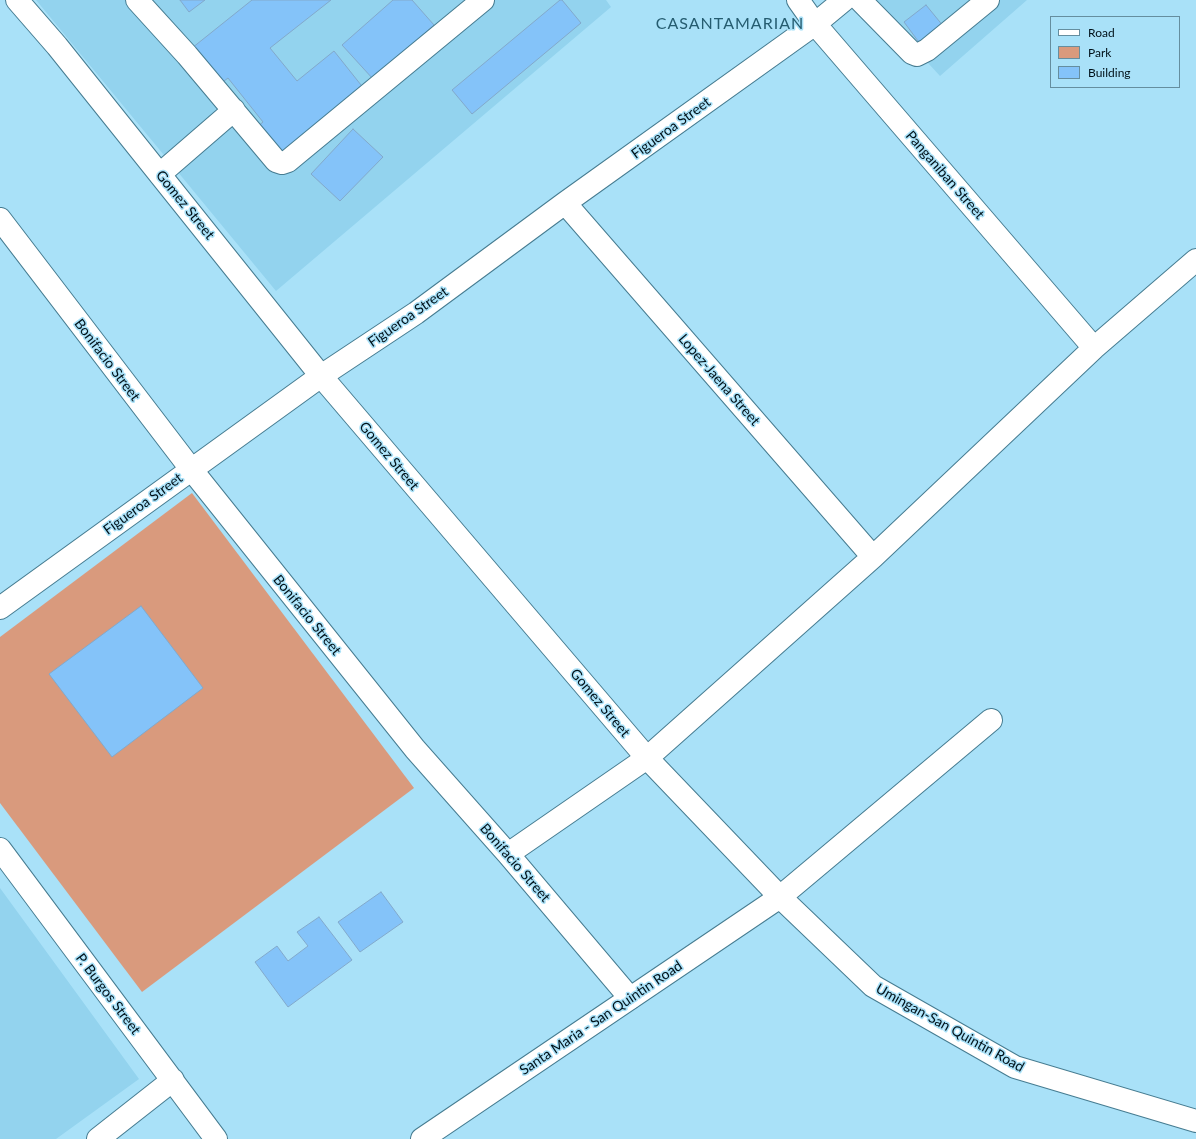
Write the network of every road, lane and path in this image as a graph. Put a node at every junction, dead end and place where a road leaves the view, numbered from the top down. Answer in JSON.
{"nodes":[{"id":1,"x":17,"y":0,"type":"edge"},
{"id":2,"x":137,"y":0,"type":"edge"},
{"id":3,"x":483,"y":0,"type":"edge"},
{"id":4,"x":798,"y":0,"type":"edge"},
{"id":5,"x":844,"y":0,"type":"edge"},
{"id":6,"x":860,"y":0,"type":"edge"},
{"id":7,"x":988,"y":0,"type":"edge"},
{"id":8,"x":815,"y":24,"type":"junction"},
{"id":9,"x":234,"y":110,"type":"junction"},
{"id":10,"x":160,"y":174,"type":"junction"},
{"id":11,"x":565,"y":203,"type":"junction"},
{"id":12,"x":0,"y":219,"type":"edge"},
{"id":13,"x":1196,"y":260,"type":"edge"},
{"id":14,"x":1094,"y":348,"type":"junction"},
{"id":15,"x":321,"y":376,"type":"junction"},
{"id":16,"x":191,"y":469,"type":"junction"},
{"id":17,"x":873,"y":557,"type":"junction"},
{"id":18,"x":0,"y":608,"type":"edge"},
{"id":19,"x":991,"y":720,"type":"dead end"},
{"id":20,"x":647,"y":758,"type":"junction"},
{"id":21,"x":0,"y":849,"type":"edge"},
{"id":22,"x":508,"y":854,"type":"junction"},
{"id":23,"x":780,"y":897,"type":"junction"},
{"id":24,"x":630,"y":998,"type":"junction"},
{"id":25,"x":174,"y":1080,"type":"junction"},
{"id":26,"x":1196,"y":1121,"type":"edge"},
{"id":27,"x":98,"y":1139,"type":"edge"},
{"id":28,"x":216,"y":1139,"type":"edge"},
{"id":29,"x":422,"y":1139,"type":"edge"}],
"edges":[{"from":1,"to":10,"type":"street","name":"Gomez Street"},
{"from":2,"to":9,"type":"street"},
{"from":3,"to":9,"type":"street"},
{"from":4,"to":8,"type":"street","name":"Panganiban Street"},
{"from":5,"to":8,"type":"street","name":"Figueroa Street"},
{"from":6,"to":7,"type":"street"},
{"from":8,"to":11,"type":"street","name":"Figueroa Street"},
{"from":8,"to":14,"type":"street","name":"Panganiban Street"},
{"from":9,"to":10,"type":"street"},
{"from":10,"to":15,"type":"street","name":"Gomez Street"},
{"from":11,"to":15,"type":"street","name":"Figueroa Street"},
{"from":11,"to":17,"type":"street","name":"Lopez-Jaena Street"},
{"from":12,"to":16,"type":"street","name":"Bonifacio Street"},
{"from":13,"to":14,"type":"street"},
{"from":14,"to":17,"type":"street"},
{"from":15,"to":16,"type":"street","name":"Figueroa Street"},
{"from":15,"to":20,"type":"street","name":"Gomez Street"},
{"from":16,"to":18,"type":"street","name":"Figueroa Street"},
{"from":16,"to":22,"type":"street","name":"Bonifacio Street"},
{"from":17,"to":20,"type":"street"},
{"from":19,"to":23,"type":"street","name":"Santa Maria - San Quintin Road"},
{"from":20,"to":22,"type":"street"},
{"from":20,"to":23,"type":"street","name":"Gomez Street"},
{"from":21,"to":25,"type":"street","name":"P. Burgos Street"},
{"from":22,"to":24,"type":"street","name":"Bonifacio Street"},
{"from":23,"to":24,"type":"street","name":"Santa Maria - San Quintin Road"},
{"from":23,"to":26,"type":"street","name":"Umingan-San Quintin Road"},
{"from":24,"to":29,"type":"street","name":"Santa Maria - San Quintin Road"},
{"from":25,"to":27,"type":"street"},
{"from":25,"to":28,"type":"street","name":"P. Burgos Street"}]}
